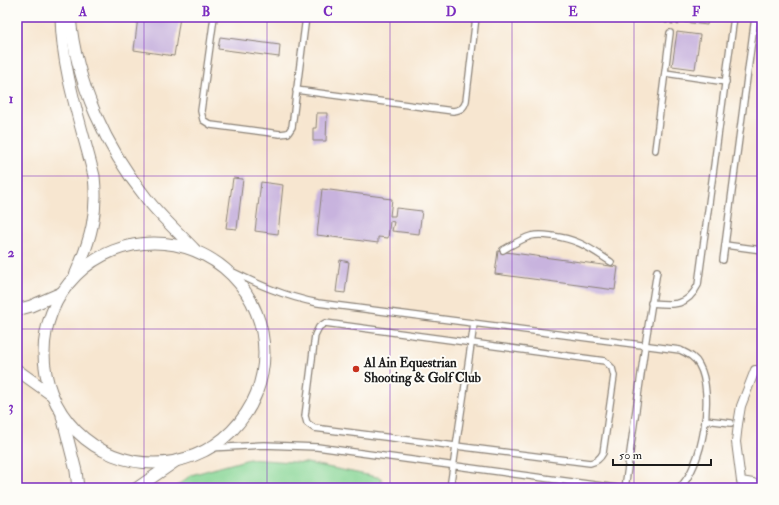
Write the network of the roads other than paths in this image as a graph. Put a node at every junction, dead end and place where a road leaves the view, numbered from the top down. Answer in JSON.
{"nodes":[{"id":1,"x":61,"y":17,"type":"edge"},
{"id":2,"x":70,"y":17,"type":"edge"},
{"id":3,"x":214,"y":17,"type":"edge"},
{"id":4,"x":306,"y":17,"type":"edge"},
{"id":5,"x":476,"y":17,"type":"edge"},
{"id":6,"x":734,"y":17,"type":"edge"},
{"id":7,"x":755,"y":17,"type":"edge"},
{"id":8,"x":670,"y":33,"type":"dead end"},
{"id":9,"x":665,"y":73,"type":"junction"},
{"id":10,"x":726,"y":82,"type":"junction"},
{"id":11,"x":296,"y":90,"type":"junction"},
{"id":12,"x":655,"y":150,"type":"dead end"},
{"id":13,"x":725,"y":245,"type":"junction"},
{"id":14,"x":195,"y":250,"type":"junction"},
{"id":15,"x":503,"y":250,"type":"dead end"},
{"id":16,"x":762,"y":250,"type":"edge"},
{"id":17,"x":723,"y":260,"type":"dead end"},
{"id":18,"x":611,"y":262,"type":"dead end"},
{"id":19,"x":225,"y":268,"type":"junction"},
{"id":20,"x":656,"y":271,"type":"dead end"},
{"id":21,"x":75,"y":276,"type":"junction"},
{"id":22,"x":61,"y":293,"type":"junction"},
{"id":23,"x":651,"y":303,"type":"junction"},
{"id":24,"x":17,"y":310,"type":"edge"},
{"id":25,"x":474,"y":324,"type":"junction"},
{"id":26,"x":471,"y":343,"type":"junction"},
{"id":27,"x":645,"y":346,"type":"junction"},
{"id":28,"x":17,"y":370,"type":"edge"},
{"id":29,"x":762,"y":371,"type":"edge"},
{"id":30,"x":52,"y":395,"type":"junction"},
{"id":31,"x":62,"y":413,"type":"junction"},
{"id":32,"x":705,"y":420,"type":"junction"},
{"id":33,"x":738,"y":424,"type":"junction"},
{"id":34,"x":456,"y":447,"type":"junction"},
{"id":35,"x":210,"y":448,"type":"junction"},
{"id":36,"x":177,"y":461,"type":"junction"},
{"id":37,"x":454,"y":466,"type":"junction"},
{"id":38,"x":78,"y":488,"type":"edge"},
{"id":39,"x":137,"y":488,"type":"edge"},
{"id":40,"x":450,"y":488,"type":"edge"},
{"id":41,"x":616,"y":488,"type":"edge"},
{"id":42,"x":625,"y":488,"type":"edge"},
{"id":43,"x":679,"y":488,"type":"edge"},
{"id":44,"x":761,"y":488,"type":"edge"}],
"edges":[{"from":1,"to":21,"type":"street"},
{"from":2,"to":14,"type":"street"},
{"from":3,"to":11,"type":"lane"},
{"from":4,"to":11,"type":"lane"},
{"from":5,"to":11,"type":"lane"},
{"from":6,"to":10,"type":"lane"},
{"from":7,"to":13,"type":"lane"},
{"from":8,"to":9,"type":"lane"},
{"from":9,"to":10,"type":"lane"},
{"from":9,"to":12,"type":"lane"},
{"from":10,"to":23,"type":"lane"},
{"from":13,"to":16,"type":"lane"},
{"from":13,"to":17,"type":"lane"},
{"from":14,"to":19,"type":"street"},
{"from":14,"to":21,"type":"street"},
{"from":15,"to":18,"type":"lane"},
{"from":19,"to":25,"type":"lane"},
{"from":19,"to":35,"type":"street"},
{"from":20,"to":23,"type":"lane"},
{"from":21,"to":22,"type":"street"},
{"from":22,"to":24,"type":"street"},
{"from":22,"to":30,"type":"street"},
{"from":23,"to":27,"type":"lane"},
{"from":25,"to":26,"type":"lane"},
{"from":25,"to":27,"type":"lane"},
{"from":26,"to":34,"type":"lane"},
{"from":26,"to":34,"type":"lane"},
{"from":26,"to":34,"type":"lane"},
{"from":27,"to":32,"type":"lane"},
{"from":27,"to":42,"type":"lane"},
{"from":28,"to":30,"type":"street"},
{"from":29,"to":33,"type":"street"},
{"from":30,"to":31,"type":"street"},
{"from":31,"to":36,"type":"street"},
{"from":31,"to":38,"type":"street"},
{"from":32,"to":33,"type":"lane"},
{"from":32,"to":43,"type":"lane"},
{"from":33,"to":44,"type":"street"},
{"from":34,"to":37,"type":"lane"},
{"from":35,"to":36,"type":"street"},
{"from":35,"to":37,"type":"lane"},
{"from":36,"to":39,"type":"street"},
{"from":37,"to":40,"type":"lane"},
{"from":37,"to":41,"type":"lane"}]}
